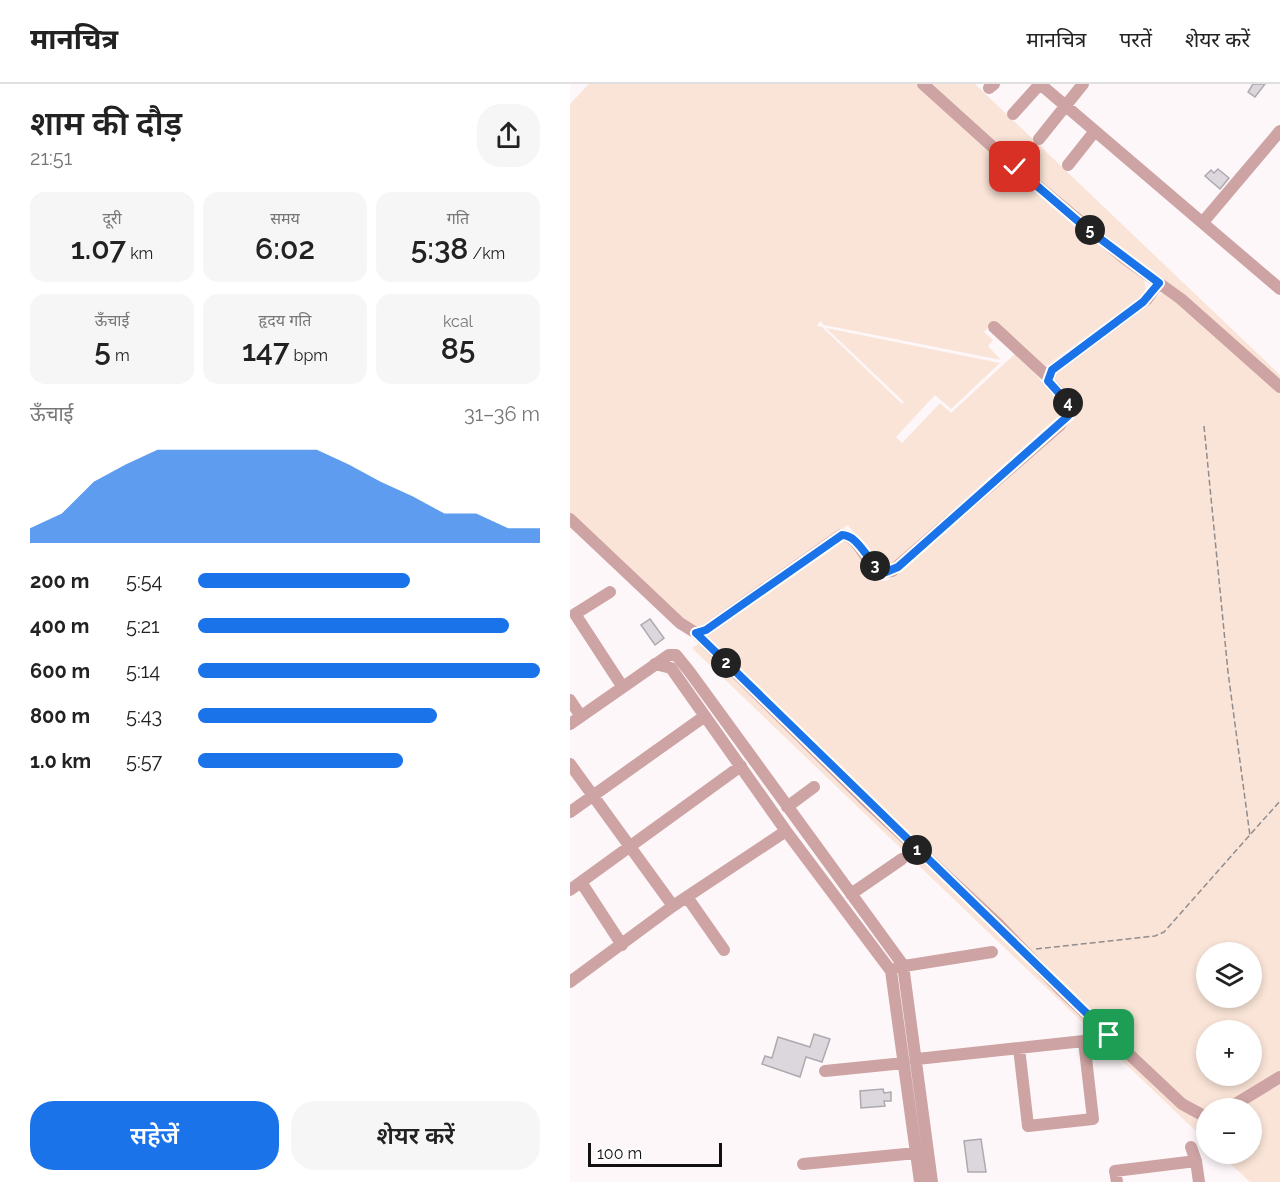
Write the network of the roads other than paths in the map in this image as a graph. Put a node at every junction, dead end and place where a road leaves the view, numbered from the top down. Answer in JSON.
{"nodes":[{"id":1,"x":923,"y":84,"type":"edge"},
{"id":2,"x":1040,"y":84,"type":"edge"},
{"id":3,"x":1083,"y":84,"type":"edge"},
{"id":4,"x":1066,"y":104,"type":"junction"},
{"id":5,"x":1013,"y":114,"type":"dead end"},
{"id":6,"x":1095,"y":131,"type":"junction"},
{"id":7,"x":1280,"y":131,"type":"edge"},
{"id":8,"x":1039,"y":139,"type":"dead end"},
{"id":9,"x":1068,"y":165,"type":"dead end"},
{"id":10,"x":1203,"y":222,"type":"junction"},
{"id":11,"x":1159,"y":283,"type":"junction"},
{"id":12,"x":1280,"y":289,"type":"edge"},
{"id":13,"x":994,"y":327,"type":"dead end"},
{"id":14,"x":1048,"y":377,"type":"junction"},
{"id":15,"x":1280,"y":387,"type":"edge"},
{"id":16,"x":570,"y":519,"type":"edge"},
{"id":17,"x":610,"y":592,"type":"dead end"},
{"id":18,"x":696,"y":633,"type":"junction"},
{"id":19,"x":655,"y":664,"type":"junction"},
{"id":20,"x":622,"y":686,"type":"junction"},
{"id":21,"x":570,"y":700,"type":"edge"},
{"id":22,"x":580,"y":715,"type":"junction"},
{"id":23,"x":705,"y":716,"type":"junction"},
{"id":24,"x":570,"y":723,"type":"edge"},
{"id":25,"x":570,"y":764,"type":"edge"},
{"id":26,"x":741,"y":766,"type":"junction"},
{"id":27,"x":814,"y":787,"type":"dead end"},
{"id":28,"x":592,"y":795,"type":"junction"},
{"id":29,"x":789,"y":811,"type":"junction"},
{"id":30,"x":570,"y":812,"type":"edge"},
{"id":31,"x":783,"y":826,"type":"junction"},
{"id":32,"x":631,"y":847,"type":"junction"},
{"id":33,"x":902,"y":858,"type":"dead end"},
{"id":34,"x":581,"y":882,"type":"junction"},
{"id":35,"x":570,"y":890,"type":"edge"},
{"id":36,"x":851,"y":894,"type":"junction"},
{"id":37,"x":687,"y":897,"type":"junction"},
{"id":38,"x":673,"y":906,"type":"junction"},
{"id":39,"x":622,"y":945,"type":"junction"},
{"id":40,"x":724,"y":950,"type":"dead end"},
{"id":41,"x":992,"y":952,"type":"dead end"},
{"id":42,"x":903,"y":965,"type":"junction"},
{"id":43,"x":891,"y":971,"type":"junction"},
{"id":44,"x":570,"y":981,"type":"edge"},
{"id":45,"x":1019,"y":1048,"type":"junction"},
{"id":46,"x":917,"y":1059,"type":"junction"},
{"id":47,"x":904,"y":1063,"type":"junction"},
{"id":48,"x":825,"y":1071,"type":"dead end"},
{"id":49,"x":1280,"y":1077,"type":"edge"},
{"id":50,"x":1245,"y":1098,"type":"edge"},
{"id":51,"x":1196,"y":1112,"type":"edge"},
{"id":52,"x":1191,"y":1147,"type":"dead end"},
{"id":53,"x":916,"y":1153,"type":"junction"},
{"id":54,"x":1196,"y":1161,"type":"joint"},
{"id":55,"x":803,"y":1164,"type":"dead end"},
{"id":56,"x":1196,"y":1164,"type":"edge"},
{"id":57,"x":920,"y":1182,"type":"edge"},
{"id":58,"x":932,"y":1182,"type":"edge"},
{"id":59,"x":1117,"y":1182,"type":"edge"},
{"id":60,"x":1199,"y":1182,"type":"edge"}],
"edges":[{"from":1,"to":11,"type":"street"},
{"from":2,"to":4,"type":"street"},
{"from":2,"to":5,"type":"street"},
{"from":3,"to":4,"type":"street"},
{"from":4,"to":6,"type":"street"},
{"from":4,"to":8,"type":"street"},
{"from":6,"to":9,"type":"street"},
{"from":6,"to":10,"type":"street"},
{"from":7,"to":10,"type":"street"},
{"from":10,"to":12,"type":"street"},
{"from":11,"to":14,"type":"street"},
{"from":11,"to":15,"type":"street"},
{"from":13,"to":14,"type":"street"},
{"from":14,"to":18,"type":"street"},
{"from":16,"to":18,"type":"street"},
{"from":17,"to":20,"type":"street"},
{"from":18,"to":51,"type":"street"},
{"from":19,"to":20,"type":"street"},
{"from":19,"to":23,"type":"street"},
{"from":19,"to":29,"type":"street"},
{"from":20,"to":22,"type":"street"},
{"from":21,"to":22,"type":"street"},
{"from":22,"to":24,"type":"street"},
{"from":23,"to":26,"type":"street"},
{"from":23,"to":28,"type":"street"},
{"from":25,"to":28,"type":"street"},
{"from":26,"to":31,"type":"street"},
{"from":26,"to":32,"type":"street"},
{"from":27,"to":29,"type":"street"},
{"from":28,"to":30,"type":"street"},
{"from":28,"to":32,"type":"street"},
{"from":29,"to":31,"type":"street"},
{"from":29,"to":36,"type":"street"},
{"from":31,"to":37,"type":"street"},
{"from":31,"to":43,"type":"street"},
{"from":32,"to":34,"type":"street"},
{"from":32,"to":38,"type":"street"},
{"from":33,"to":36,"type":"street"},
{"from":34,"to":35,"type":"street"},
{"from":34,"to":39,"type":"street"},
{"from":36,"to":42,"type":"street"},
{"from":37,"to":38,"type":"street"},
{"from":37,"to":40,"type":"street"},
{"from":38,"to":39,"type":"street"},
{"from":39,"to":44,"type":"street"},
{"from":41,"to":42,"type":"street"},
{"from":42,"to":43,"type":"street"},
{"from":42,"to":46,"type":"street"},
{"from":43,"to":47,"type":"street"},
{"from":45,"to":45,"type":"street"},
{"from":45,"to":46,"type":"street"},
{"from":46,"to":58,"type":"street"},
{"from":47,"to":48,"type":"street"},
{"from":47,"to":53,"type":"street"},
{"from":49,"to":50,"type":"street"},
{"from":52,"to":54,"type":"street"},
{"from":53,"to":55,"type":"street"},
{"from":53,"to":57,"type":"street"},
{"from":54,"to":59,"type":"street"},
{"from":56,"to":60,"type":"street"}]}
